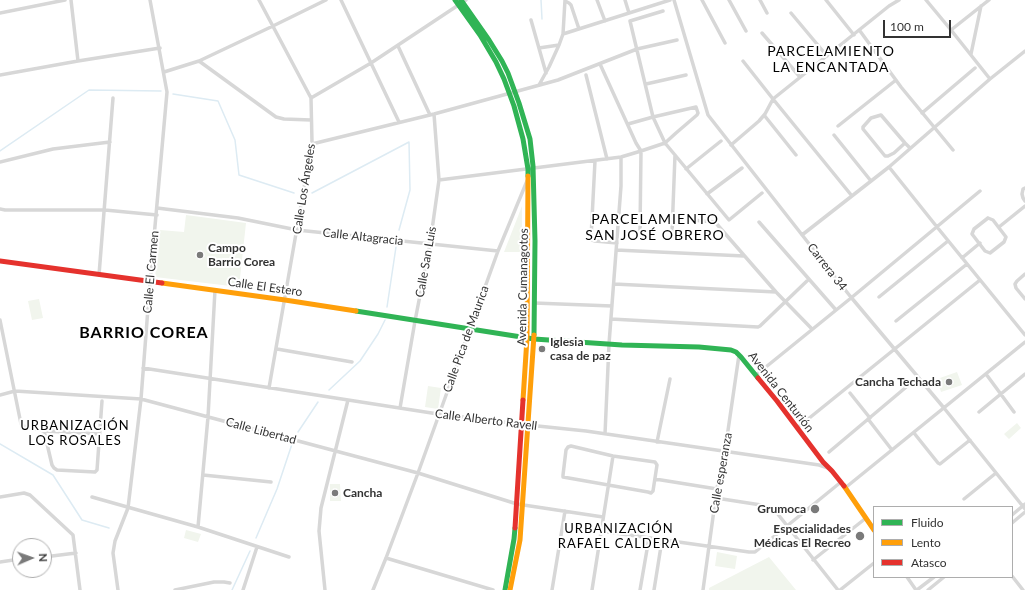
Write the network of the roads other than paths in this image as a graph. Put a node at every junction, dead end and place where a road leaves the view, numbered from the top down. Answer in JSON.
{"nodes":[{"id":1,"x":65,"y":0,"type":"edge"},
{"id":2,"x":71,"y":0,"type":"edge"},
{"id":3,"x":150,"y":0,"type":"edge"},
{"id":4,"x":260,"y":0,"type":"edge"},
{"id":5,"x":326,"y":0,"type":"edge"},
{"id":6,"x":341,"y":0,"type":"edge"},
{"id":7,"x":455,"y":0,"type":"edge"},
{"id":8,"x":565,"y":0,"type":"edge"},
{"id":9,"x":597,"y":0,"type":"edge"},
{"id":10,"x":625,"y":0,"type":"edge"},
{"id":11,"x":654,"y":0,"type":"edge"},
{"id":12,"x":670,"y":0,"type":"edge"},
{"id":13,"x":674,"y":0,"type":"edge"},
{"id":14,"x":702,"y":0,"type":"edge"},
{"id":15,"x":729,"y":0,"type":"edge"},
{"id":16,"x":760,"y":0,"type":"edge"},
{"id":17,"x":826,"y":0,"type":"edge"},
{"id":18,"x":899,"y":0,"type":"edge"},
{"id":19,"x":926,"y":0,"type":"edge"},
{"id":20,"x":989,"y":0,"type":"edge"},
{"id":21,"x":462,"y":2,"type":"edge"},
{"id":22,"x":656,"y":5,"type":"junction"},
{"id":23,"x":981,"y":6,"type":"junction"},
{"id":24,"x":663,"y":11,"type":"dead end"},
{"id":25,"x":0,"y":13,"type":"edge"},
{"id":26,"x":629,"y":13,"type":"junction"},
{"id":27,"x":767,"y":13,"type":"dead end"},
{"id":28,"x":791,"y":13,"type":"dead end"},
{"id":29,"x":531,"y":20,"type":"dead end"},
{"id":30,"x":605,"y":21,"type":"junction"},
{"id":31,"x":273,"y":26,"type":"junction"},
{"id":32,"x":579,"y":29,"type":"junction"},
{"id":33,"x":951,"y":30,"type":"junction"},
{"id":34,"x":746,"y":31,"type":"dead end"},
{"id":35,"x":860,"y":31,"type":"junction"},
{"id":36,"x":563,"y":34,"type":"junction"},
{"id":37,"x":762,"y":34,"type":"dead end"},
{"id":38,"x":854,"y":35,"type":"junction"},
{"id":39,"x":677,"y":40,"type":"dead end"},
{"id":40,"x":724,"y":43,"type":"dead end"},
{"id":41,"x":560,"y":45,"type":"junction"},
{"id":42,"x":398,"y":46,"type":"junction"},
{"id":43,"x":160,"y":48,"type":"junction"},
{"id":44,"x":539,"y":48,"type":"junction"},
{"id":45,"x":637,"y":49,"type":"junction"},
{"id":46,"x":1025,"y":51,"type":"edge"},
{"id":47,"x":971,"y":54,"type":"junction"},
{"id":48,"x":827,"y":56,"type":"junction"},
{"id":49,"x":78,"y":61,"type":"junction"},
{"id":50,"x":199,"y":61,"type":"junction"},
{"id":51,"x":743,"y":61,"type":"dead end"},
{"id":52,"x":371,"y":63,"type":"junction"},
{"id":53,"x":600,"y":64,"type":"junction"},
{"id":54,"x":976,"y":68,"type":"dead end"},
{"id":55,"x":164,"y":72,"type":"junction"},
{"id":56,"x":546,"y":73,"type":"junction"},
{"id":57,"x":0,"y":74,"type":"edge"},
{"id":58,"x":586,"y":74,"type":"dead end"},
{"id":59,"x":686,"y":75,"type":"dead end"},
{"id":60,"x":800,"y":77,"type":"junction"},
{"id":61,"x":990,"y":78,"type":"junction"},
{"id":62,"x":896,"y":80,"type":"junction"},
{"id":63,"x":646,"y":84,"type":"junction"},
{"id":64,"x":539,"y":85,"type":"junction"},
{"id":65,"x":516,"y":91,"type":"junction"},
{"id":66,"x":509,"y":94,"type":"junction"},
{"id":67,"x":113,"y":98,"type":"dead end"},
{"id":68,"x":311,"y":98,"type":"junction"},
{"id":69,"x":773,"y":99,"type":"junction"},
{"id":70,"x":922,"y":113,"type":"junction"},
{"id":71,"x":432,"y":115,"type":"junction"},
{"id":72,"x":764,"y":116,"type":"junction"},
{"id":73,"x":653,"y":117,"type":"junction"},
{"id":74,"x":311,"y":120,"type":"junction"},
{"id":75,"x":399,"y":122,"type":"junction"},
{"id":76,"x":628,"y":124,"type":"junction"},
{"id":77,"x":838,"y":126,"type":"dead end"},
{"id":78,"x":934,"y":127,"type":"junction"},
{"id":79,"x":834,"y":135,"type":"dead end"},
{"id":80,"x":721,"y":141,"type":"dead end"},
{"id":81,"x":110,"y":142,"type":"junction"},
{"id":82,"x":665,"y":143,"type":"junction"},
{"id":83,"x":905,"y":143,"type":"junction"},
{"id":84,"x":312,"y":144,"type":"junction"},
{"id":85,"x":731,"y":145,"type":"junction"},
{"id":86,"x":910,"y":148,"type":"junction"},
{"id":87,"x":953,"y":150,"type":"dead end"},
{"id":88,"x":641,"y":151,"type":"junction"},
{"id":89,"x":675,"y":155,"type":"junction"},
{"id":90,"x":796,"y":155,"type":"dead end"},
{"id":91,"x":621,"y":158,"type":"junction"},
{"id":92,"x":607,"y":159,"type":"junction"},
{"id":93,"x":596,"y":161,"type":"junction"},
{"id":94,"x":0,"y":162,"type":"edge"},
{"id":95,"x":889,"y":167,"type":"junction"},
{"id":96,"x":742,"y":168,"type":"dead end"},
{"id":97,"x":531,"y":169,"type":"junction"},
{"id":98,"x":686,"y":169,"type":"junction"},
{"id":99,"x":528,"y":178,"type":"junction"},
{"id":100,"x":439,"y":180,"type":"junction"},
{"id":101,"x":871,"y":181,"type":"junction"},
{"id":102,"x":1025,"y":188,"type":"edge"},
{"id":103,"x":980,"y":191,"type":"dead end"},
{"id":104,"x":762,"y":193,"type":"dead end"},
{"id":105,"x":707,"y":194,"type":"junction"},
{"id":106,"x":852,"y":196,"type":"junction"},
{"id":107,"x":1025,"y":200,"type":"edge"},
{"id":108,"x":1025,"y":206,"type":"edge"},
{"id":109,"x":157,"y":208,"type":"junction"},
{"id":110,"x":0,"y":209,"type":"edge"},
{"id":111,"x":104,"y":210,"type":"junction"},
{"id":112,"x":156,"y":215,"type":"junction"},
{"id":113,"x":692,"y":220,"type":"dead end"},
{"id":114,"x":759,"y":222,"type":"dead end"},
{"id":115,"x":937,"y":227,"type":"junction"},
{"id":116,"x":998,"y":227,"type":"junction"},
{"id":117,"x":297,"y":230,"type":"junction"},
{"id":118,"x":640,"y":232,"type":"dead end"},
{"id":119,"x":672,"y":233,"type":"dead end"},
{"id":120,"x":802,"y":235,"type":"junction"},
{"id":121,"x":948,"y":241,"type":"junction"},
{"id":122,"x":980,"y":243,"type":"junction"},
{"id":123,"x":430,"y":244,"type":"junction"},
{"id":124,"x":617,"y":244,"type":"junction"},
{"id":125,"x":616,"y":250,"type":"junction"},
{"id":126,"x":498,"y":251,"type":"junction"},
{"id":127,"x":744,"y":256,"type":"junction"},
{"id":128,"x":962,"y":258,"type":"junction"},
{"id":129,"x":0,"y":261,"type":"edge"},
{"id":130,"x":967,"y":264,"type":"junction"},
{"id":131,"x":1025,"y":274,"type":"edge"},
{"id":132,"x":99,"y":275,"type":"junction"},
{"id":133,"x":809,"y":279,"type":"junction"},
{"id":134,"x":980,"y":280,"type":"junction"},
{"id":135,"x":150,"y":282,"type":"junction"},
{"id":136,"x":614,"y":284,"type":"junction"},
{"id":137,"x":215,"y":290,"type":"junction"},
{"id":138,"x":776,"y":292,"type":"junction"},
{"id":139,"x":879,"y":297,"type":"dead end"},
{"id":140,"x":851,"y":298,"type":"junction"},
{"id":141,"x":285,"y":300,"type":"junction"},
{"id":142,"x":1025,"y":300,"type":"edge"},
{"id":143,"x":785,"y":302,"type":"junction"},
{"id":144,"x":534,"y":303,"type":"junction"},
{"id":145,"x":612,"y":306,"type":"junction"},
{"id":146,"x":836,"y":310,"type":"junction"},
{"id":147,"x":611,"y":318,"type":"junction"},
{"id":148,"x":0,"y":320,"type":"edge"},
{"id":149,"x":415,"y":321,"type":"junction"},
{"id":150,"x":896,"y":321,"type":"dead end"},
{"id":151,"x":470,"y":328,"type":"junction"},
{"id":152,"x":812,"y":330,"type":"junction"},
{"id":153,"x":1025,"y":335,"type":"edge"},
{"id":154,"x":527,"y":338,"type":"junction"},
{"id":155,"x":534,"y":339,"type":"junction"},
{"id":156,"x":1025,"y":342,"type":"edge"},
{"id":157,"x":610,"y":344,"type":"junction"},
{"id":158,"x":276,"y":349,"type":"junction"},
{"id":159,"x":895,"y":349,"type":"junction"},
{"id":160,"x":739,"y":355,"type":"junction"},
{"id":161,"x":352,"y":362,"type":"dead end"},
{"id":162,"x":143,"y":368,"type":"junction"},
{"id":163,"x":986,"y":374,"type":"junction"},
{"id":164,"x":1025,"y":374,"type":"edge"},
{"id":165,"x":756,"y":375,"type":"junction"},
{"id":166,"x":210,"y":379,"type":"junction"},
{"id":167,"x":670,"y":379,"type":"dead end"},
{"id":168,"x":911,"y":383,"type":"dead end"},
{"id":169,"x":270,"y":388,"type":"junction"},
{"id":170,"x":15,"y":391,"type":"junction"},
{"id":171,"x":850,"y":393,"type":"dead end"},
{"id":172,"x":1001,"y":394,"type":"junction"},
{"id":173,"x":0,"y":395,"type":"edge"},
{"id":174,"x":141,"y":398,"type":"junction"},
{"id":175,"x":348,"y":400,"type":"junction"},
{"id":176,"x":102,"y":401,"type":"dead end"},
{"id":177,"x":400,"y":408,"type":"junction"},
{"id":178,"x":944,"y":408,"type":"junction"},
{"id":179,"x":979,"y":412,"type":"dead end"},
{"id":180,"x":1014,"y":412,"type":"dead end"},
{"id":181,"x":438,"y":414,"type":"junction"},
{"id":182,"x":208,"y":417,"type":"junction"},
{"id":183,"x":869,"y":418,"type":"junction"},
{"id":184,"x":522,"y":424,"type":"junction"},
{"id":185,"x":528,"y":425,"type":"junction"},
{"id":186,"x":797,"y":428,"type":"junction"},
{"id":187,"x":44,"y":431,"type":"junction"},
{"id":188,"x":914,"y":433,"type":"junction"},
{"id":189,"x":100,"y":434,"type":"junction"},
{"id":190,"x":605,"y":434,"type":"junction"},
{"id":191,"x":970,"y":440,"type":"junction"},
{"id":192,"x":657,"y":442,"type":"junction"},
{"id":193,"x":892,"y":450,"type":"junction"},
{"id":194,"x":335,"y":451,"type":"junction"},
{"id":195,"x":725,"y":451,"type":"junction"},
{"id":196,"x":829,"y":452,"type":"dead end"},
{"id":197,"x":613,"y":456,"type":"junction"},
{"id":198,"x":829,"y":469,"type":"junction"},
{"id":199,"x":418,"y":473,"type":"junction"},
{"id":200,"x":996,"y":473,"type":"junction"},
{"id":201,"x":203,"y":475,"type":"junction"},
{"id":202,"x":655,"y":479,"type":"junction"},
{"id":203,"x":271,"y":482,"type":"dead end"},
{"id":204,"x":841,"y":482,"type":"junction"},
{"id":205,"x":608,"y":486,"type":"junction"},
{"id":206,"x":845,"y":488,"type":"junction"},
{"id":207,"x":717,"y":489,"type":"junction"},
{"id":208,"x":92,"y":497,"type":"dead end"},
{"id":209,"x":0,"y":498,"type":"edge"},
{"id":210,"x":716,"y":498,"type":"junction"},
{"id":211,"x":964,"y":499,"type":"dead end"},
{"id":212,"x":517,"y":504,"type":"junction"},
{"id":213,"x":524,"y":505,"type":"junction"},
{"id":214,"x":1024,"y":506,"type":"edge"},
{"id":215,"x":128,"y":508,"type":"junction"},
{"id":216,"x":565,"y":511,"type":"junction"},
{"id":217,"x":1025,"y":512,"type":"edge"},
{"id":218,"x":1013,"y":514,"type":"edge"},
{"id":219,"x":604,"y":517,"type":"junction"},
{"id":220,"x":866,"y":518,"type":"junction"},
{"id":221,"x":1013,"y":522,"type":"edge"},
{"id":222,"x":787,"y":526,"type":"junction"},
{"id":223,"x":198,"y":527,"type":"junction"},
{"id":224,"x":873,"y":528,"type":"edge"},
{"id":225,"x":601,"y":531,"type":"junction"},
{"id":226,"x":649,"y":538,"type":"junction"},
{"id":227,"x":662,"y":540,"type":"junction"},
{"id":228,"x":257,"y":547,"type":"junction"},
{"id":229,"x":708,"y":547,"type":"junction"},
{"id":230,"x":76,"y":553,"type":"junction"},
{"id":231,"x":52,"y":555,"type":"edge"},
{"id":232,"x":289,"y":557,"type":"dead end"},
{"id":233,"x":386,"y":558,"type":"junction"},
{"id":234,"x":12,"y":560,"type":"edge"},
{"id":235,"x":814,"y":560,"type":"junction"},
{"id":236,"x":0,"y":562,"type":"edge"},
{"id":237,"x":873,"y":564,"type":"edge"},
{"id":238,"x":1013,"y":577,"type":"edge"},
{"id":239,"x":908,"y":578,"type":"edge"},
{"id":240,"x":933,"y":578,"type":"edge"},
{"id":241,"x":943,"y":578,"type":"edge"},
{"id":242,"x":230,"y":583,"type":"dead end"},
{"id":243,"x":80,"y":590,"type":"edge"},
{"id":244,"x":118,"y":590,"type":"edge"},
{"id":245,"x":175,"y":590,"type":"edge"},
{"id":246,"x":243,"y":590,"type":"edge"},
{"id":247,"x":325,"y":590,"type":"edge"},
{"id":248,"x":373,"y":590,"type":"edge"},
{"id":249,"x":493,"y":590,"type":"edge"},
{"id":250,"x":505,"y":590,"type":"edge"},
{"id":251,"x":510,"y":590,"type":"edge"},
{"id":252,"x":552,"y":590,"type":"edge"},
{"id":253,"x":592,"y":590,"type":"edge"},
{"id":254,"x":640,"y":590,"type":"edge"},
{"id":255,"x":654,"y":590,"type":"edge"},
{"id":256,"x":703,"y":590,"type":"edge"},
{"id":257,"x":839,"y":590,"type":"edge"},
{"id":258,"x":917,"y":590,"type":"edge"},
{"id":259,"x":928,"y":590,"type":"edge"},
{"id":260,"x":1023,"y":590,"type":"edge"}],
"edges":[{"from":1,"to":25,"type":"street"},
{"from":2,"to":49,"type":"street"},
{"from":3,"to":43,"type":"street","name":"Calle El Carmen"},
{"from":4,"to":31,"type":"street","name":"Calle Los Ángeles"},
{"from":5,"to":31,"type":"street"},
{"from":6,"to":52,"type":"street"},
{"from":7,"to":21,"type":"street","name":"Avenida Cumanagotos"},
{"from":8,"to":32,"type":"street"},
{"from":8,"to":36,"type":"street"},
{"from":9,"to":30,"type":"street"},
{"from":10,"to":26,"type":"street"},
{"from":11,"to":22,"type":"street"},
{"from":12,"to":22,"type":"street"},
{"from":13,"to":85,"type":"street","name":"Carrera 34"},
{"from":14,"to":40,"type":"street"},
{"from":15,"to":34,"type":"street"},
{"from":16,"to":27,"type":"street"},
{"from":17,"to":38,"type":"street"},
{"from":18,"to":35,"type":"street"},
{"from":19,"to":33,"type":"street"},
{"from":20,"to":23,"type":"street"},
{"from":21,"to":42,"type":"street"},
{"from":21,"to":65,"type":"street","name":"Avenida Cumanagotos"},
{"from":21,"to":66,"type":"street","name":"Avenida Cumanagotos"},
{"from":22,"to":26,"type":"street"},
{"from":23,"to":33,"type":"street"},
{"from":23,"to":47,"type":"street"},
{"from":24,"to":45,"type":"street"},
{"from":26,"to":30,"type":"street"},
{"from":28,"to":48,"type":"street"},
{"from":29,"to":44,"type":"street"},
{"from":30,"to":32,"type":"street"},
{"from":31,"to":50,"type":"street"},
{"from":31,"to":68,"type":"street","name":"Calle Los Ángeles"},
{"from":32,"to":36,"type":"street"},
{"from":33,"to":47,"type":"street"},
{"from":35,"to":38,"type":"street"},
{"from":35,"to":62,"type":"street"},
{"from":36,"to":41,"type":"street"},
{"from":37,"to":60,"type":"street"},
{"from":38,"to":48,"type":"street"},
{"from":39,"to":45,"type":"street"},
{"from":41,"to":44,"type":"street"},
{"from":41,"to":56,"type":"street"},
{"from":42,"to":52,"type":"street"},
{"from":42,"to":71,"type":"street","name":"Calle San Luis"},
{"from":43,"to":49,"type":"street"},
{"from":43,"to":55,"type":"street","name":"Calle El Carmen"},
{"from":44,"to":56,"type":"street"},
{"from":45,"to":53,"type":"street"},
{"from":45,"to":63,"type":"street"},
{"from":46,"to":61,"type":"street"},
{"from":47,"to":61,"type":"street"},
{"from":48,"to":60,"type":"street"},
{"from":49,"to":57,"type":"street"},
{"from":50,"to":55,"type":"street"},
{"from":50,"to":74,"type":"street"},
{"from":51,"to":69,"type":"street"},
{"from":52,"to":68,"type":"street"},
{"from":52,"to":75,"type":"street"},
{"from":53,"to":64,"type":"street"},
{"from":53,"to":76,"type":"street"},
{"from":54,"to":70,"type":"street"},
{"from":55,"to":109,"type":"street","name":"Calle El Carmen"},
{"from":56,"to":64,"type":"street"},
{"from":58,"to":92,"type":"street"},
{"from":59,"to":63,"type":"street"},
{"from":60,"to":69,"type":"street"},
{"from":61,"to":78,"type":"street"},
{"from":62,"to":70,"type":"street"},
{"from":62,"to":77,"type":"street"},
{"from":63,"to":73,"type":"street"},
{"from":64,"to":65,"type":"street"},
{"from":65,"to":66,"type":"street"},
{"from":65,"to":97,"type":"street","name":"Avenida Cumanagotos"},
{"from":66,"to":71,"type":"street"},
{"from":66,"to":97,"type":"street","name":"Avenida Cumanagotos"},
{"from":67,"to":81,"type":"street"},
{"from":68,"to":74,"type":"street","name":"Calle Los Ángeles"},
{"from":69,"to":72,"type":"street"},
{"from":69,"to":106,"type":"street"},
{"from":70,"to":78,"type":"street"},
{"from":71,"to":75,"type":"street"},
{"from":71,"to":100,"type":"street","name":"Calle San Luis"},
{"from":72,"to":85,"type":"street"},
{"from":72,"to":90,"type":"street"},
{"from":73,"to":76,"type":"street"},
{"from":73,"to":82,"type":"street"},
{"from":73,"to":82,"type":"street"},
{"from":74,"to":84,"type":"street","name":"Calle Los Ángeles"},
{"from":75,"to":84,"type":"street"},
{"from":76,"to":88,"type":"street"},
{"from":78,"to":86,"type":"street"},
{"from":78,"to":87,"type":"street"},
{"from":79,"to":101,"type":"street"},
{"from":80,"to":98,"type":"street"},
{"from":81,"to":94,"type":"street"},
{"from":81,"to":111,"type":"street"},
{"from":82,"to":88,"type":"street"},
{"from":82,"to":89,"type":"street"},
{"from":83,"to":83,"type":"street"},
{"from":83,"to":86,"type":"street"},
{"from":84,"to":117,"type":"street","name":"Calle Los Ángeles"},
{"from":85,"to":120,"type":"street","name":"Carrera 34"},
{"from":86,"to":95,"type":"street"},
{"from":88,"to":91,"type":"street"},
{"from":88,"to":118,"type":"street"},
{"from":89,"to":98,"type":"street"},
{"from":89,"to":119,"type":"street"},
{"from":91,"to":92,"type":"street"},
{"from":91,"to":124,"type":"street"},
{"from":92,"to":93,"type":"street"},
{"from":93,"to":97,"type":"street"},
{"from":93,"to":124,"type":"street"},
{"from":95,"to":101,"type":"street"},
{"from":95,"to":115,"type":"street"},
{"from":96,"to":105,"type":"street"},
{"from":97,"to":99,"type":"street","name":"Avenida Cumanagotos"},
{"from":97,"to":100,"type":"street"},
{"from":97,"to":144,"type":"street","name":"Avenida Cumanagotos"},
{"from":98,"to":105,"type":"street"},
{"from":99,"to":126,"type":"street","name":"Calle Pica de Maurica"},
{"from":99,"to":154,"type":"street","name":"Avenida Cumanagotos"},
{"from":100,"to":123,"type":"street","name":"Calle San Luis"},
{"from":101,"to":106,"type":"street"},
{"from":102,"to":107,"type":"street"},
{"from":103,"to":115,"type":"street"},
{"from":104,"to":105,"type":"street"},
{"from":106,"to":120,"type":"street"},
{"from":108,"to":116,"type":"street"},
{"from":109,"to":112,"type":"street","name":"Calle El Carmen"},
{"from":109,"to":117,"type":"street","name":"Calle Altagracia"},
{"from":110,"to":111,"type":"street"},
{"from":111,"to":112,"type":"street"},
{"from":111,"to":132,"type":"street"},
{"from":112,"to":135,"type":"street","name":"Calle El Carmen"},
{"from":113,"to":127,"type":"street"},
{"from":114,"to":133,"type":"street"},
{"from":115,"to":121,"type":"street"},
{"from":115,"to":140,"type":"street"},
{"from":116,"to":122,"type":"street"},
{"from":116,"to":122,"type":"street"},
{"from":117,"to":123,"type":"street","name":"Calle Altagracia"},
{"from":117,"to":141,"type":"street","name":"Calle Los Ángeles"},
{"from":120,"to":140,"type":"street","name":"Carrera 34"},
{"from":121,"to":128,"type":"street"},
{"from":121,"to":139,"type":"street"},
{"from":122,"to":128,"type":"street"},
{"from":123,"to":126,"type":"street","name":"Calle Altagracia"},
{"from":123,"to":149,"type":"street","name":"Calle San Luis"},
{"from":124,"to":125,"type":"street"},
{"from":125,"to":127,"type":"street"},
{"from":125,"to":136,"type":"street"},
{"from":126,"to":151,"type":"street","name":"Calle Pica de Maurica"},
{"from":127,"to":138,"type":"street"},
{"from":128,"to":130,"type":"street"},
{"from":129,"to":132,"type":"street","name":"Calle El Estero"},
{"from":130,"to":134,"type":"street"},
{"from":130,"to":150,"type":"street"},
{"from":131,"to":142,"type":"street"},
{"from":132,"to":135,"type":"street","name":"Calle El Estero"},
{"from":133,"to":143,"type":"street"},
{"from":133,"to":146,"type":"street"},
{"from":134,"to":153,"type":"street"},
{"from":134,"to":159,"type":"street"},
{"from":135,"to":137,"type":"street","name":"Calle El Estero"},
{"from":135,"to":162,"type":"street","name":"Calle El Carmen"},
{"from":136,"to":138,"type":"street"},
{"from":136,"to":145,"type":"street"},
{"from":137,"to":141,"type":"street","name":"Calle El Estero"},
{"from":137,"to":166,"type":"street"},
{"from":138,"to":143,"type":"street"},
{"from":140,"to":146,"type":"street"},
{"from":140,"to":159,"type":"street","name":"Carrera 34"},
{"from":141,"to":149,"type":"street","name":"Calle El Estero"},
{"from":141,"to":158,"type":"street","name":"Calle Los Ángeles"},
{"from":143,"to":147,"type":"street"},
{"from":143,"to":152,"type":"street"},
{"from":144,"to":145,"type":"street"},
{"from":144,"to":155,"type":"street","name":"Avenida Cumanagotos"},
{"from":145,"to":147,"type":"street"},
{"from":146,"to":152,"type":"street"},
{"from":147,"to":157,"type":"street"},
{"from":148,"to":170,"type":"street"},
{"from":149,"to":151,"type":"street","name":"Calle El Estero"},
{"from":149,"to":177,"type":"street","name":"Calle San Luis"},
{"from":151,"to":154,"type":"street","name":"Calle El Estero"},
{"from":151,"to":181,"type":"street","name":"Calle Pica de Maurica"},
{"from":152,"to":165,"type":"street"},
{"from":154,"to":155,"type":"street","name":"Calle El Estero"},
{"from":154,"to":184,"type":"street","name":"Avenida Cumanagotos"},
{"from":155,"to":157,"type":"street","name":"Avenida Centurión"},
{"from":155,"to":185,"type":"street","name":"Avenida Cumanagotos"},
{"from":156,"to":163,"type":"street"},
{"from":157,"to":160,"type":"street","name":"Avenida Centurión"},
{"from":157,"to":190,"type":"street"},
{"from":158,"to":161,"type":"street"},
{"from":158,"to":169,"type":"street","name":"Calle Los Ángeles"},
{"from":159,"to":178,"type":"street","name":"Carrera 34"},
{"from":159,"to":186,"type":"street"},
{"from":160,"to":165,"type":"street","name":"Avenida Centurión"},
{"from":160,"to":195,"type":"street","name":"Calle esperanza"},
{"from":162,"to":166,"type":"street","name":"Calle Alberto Ravell"},
{"from":162,"to":174,"type":"street","name":"Calle El Carmen"},
{"from":163,"to":172,"type":"street"},
{"from":163,"to":178,"type":"street"},
{"from":164,"to":172,"type":"street"},
{"from":165,"to":186,"type":"street","name":"Avenida Centurión"},
{"from":166,"to":169,"type":"street","name":"Calle Alberto Ravell"},
{"from":166,"to":182,"type":"street"},
{"from":167,"to":192,"type":"street"},
{"from":168,"to":183,"type":"street"},
{"from":169,"to":175,"type":"street","name":"Calle Alberto Ravell"},
{"from":170,"to":173,"type":"street","name":"Calle Libertad"},
{"from":170,"to":174,"type":"street","name":"Calle Libertad"},
{"from":170,"to":187,"type":"street"},
{"from":171,"to":183,"type":"street"},
{"from":172,"to":179,"type":"street"},
{"from":172,"to":180,"type":"street"},
{"from":174,"to":182,"type":"street","name":"Calle Libertad"},
{"from":174,"to":215,"type":"street","name":"Calle El Carmen"},
{"from":175,"to":177,"type":"street","name":"Calle Alberto Ravell"},
{"from":175,"to":194,"type":"street"},
{"from":176,"to":189,"type":"street"},
{"from":177,"to":181,"type":"street","name":"Calle Alberto Ravell"},
{"from":178,"to":188,"type":"street"},
{"from":178,"to":191,"type":"street","name":"Carrera 34"},
{"from":181,"to":184,"type":"street","name":"Calle Alberto Ravell"},
{"from":181,"to":199,"type":"street","name":"Calle Pica de Maurica"},
{"from":182,"to":194,"type":"street","name":"Calle Libertad"},
{"from":182,"to":201,"type":"street"},
{"from":183,"to":193,"type":"street"},
{"from":183,"to":196,"type":"street"},
{"from":184,"to":185,"type":"street","name":"Calle Alberto Ravell"},
{"from":184,"to":212,"type":"street","name":"Avenida Cumanagotos"},
{"from":185,"to":190,"type":"street","name":"Calle Alberto Ravell"},
{"from":185,"to":213,"type":"street","name":"Avenida Cumanagotos"},
{"from":186,"to":198,"type":"street","name":"Avenida Centurión"},
{"from":187,"to":189,"type":"street"},
{"from":187,"to":189,"type":"street"},
{"from":188,"to":191,"type":"street"},
{"from":188,"to":193,"type":"street"},
{"from":190,"to":192,"type":"street","name":"Calle Alberto Ravell"},
{"from":191,"to":200,"type":"street","name":"Carrera 34"},
{"from":192,"to":195,"type":"street","name":"Calle Alberto Ravell"},
{"from":193,"to":206,"type":"street"},
{"from":194,"to":199,"type":"street","name":"Calle Libertad"},
{"from":194,"to":247,"type":"street"},
{"from":195,"to":198,"type":"street","name":"Calle Alberto Ravell"},
{"from":195,"to":207,"type":"street","name":"Calle esperanza"},
{"from":197,"to":202,"type":"street"},
{"from":197,"to":205,"type":"street"},
{"from":197,"to":205,"type":"street"},
{"from":198,"to":204,"type":"street","name":"Avenida Centurión"},
{"from":199,"to":212,"type":"street","name":"Calle Libertad"},
{"from":199,"to":233,"type":"street","name":"Calle Pica de Maurica"},
{"from":200,"to":211,"type":"street"},
{"from":200,"to":214,"type":"street","name":"Carrera 34"},
{"from":201,"to":203,"type":"street"},
{"from":201,"to":223,"type":"street"},
{"from":202,"to":205,"type":"street"},
{"from":202,"to":207,"type":"street"},
{"from":204,"to":206,"type":"street","name":"Avenida Centurión"},
{"from":204,"to":222,"type":"street"},
{"from":205,"to":219,"type":"street"},
{"from":206,"to":220,"type":"street","name":"Avenida Centurión"},
{"from":207,"to":210,"type":"street","name":"Calle esperanza"},
{"from":208,"to":215,"type":"street"},
{"from":209,"to":230,"type":"street"},
{"from":210,"to":222,"type":"street"},
{"from":210,"to":229,"type":"street","name":"Calle esperanza"},
{"from":212,"to":213,"type":"street","name":"Calle Libertad"},
{"from":212,"to":250,"type":"street","name":"Avenida Cumanagotos"},
{"from":213,"to":216,"type":"street","name":"Calle Libertad"},
{"from":213,"to":251,"type":"street","name":"Avenida Cumanagotos"},
{"from":214,"to":218,"type":"street"},
{"from":215,"to":223,"type":"street"},
{"from":215,"to":244,"type":"street","name":"Calle El Carmen"},
{"from":216,"to":219,"type":"street","name":"Calle Libertad"},
{"from":216,"to":252,"type":"street"},
{"from":217,"to":221,"type":"street"},
{"from":219,"to":225,"type":"street"},
{"from":220,"to":224,"type":"street","name":"Avenida Centurión"},
{"from":220,"to":235,"type":"street"},
{"from":222,"to":229,"type":"street"},
{"from":222,"to":235,"type":"street"},
{"from":223,"to":228,"type":"street"},
{"from":225,"to":226,"type":"street"},
{"from":225,"to":253,"type":"street"},
{"from":226,"to":227,"type":"street"},
{"from":226,"to":254,"type":"street"},
{"from":227,"to":229,"type":"street"},
{"from":227,"to":255,"type":"street"},
{"from":228,"to":232,"type":"street"},
{"from":228,"to":246,"type":"street"},
{"from":229,"to":256,"type":"street","name":"Calle esperanza"},
{"from":230,"to":231,"type":"street"},
{"from":230,"to":243,"type":"street"},
{"from":233,"to":248,"type":"street","name":"Calle Pica de Maurica"},
{"from":233,"to":249,"type":"street"},
{"from":234,"to":236,"type":"street"},
{"from":235,"to":257,"type":"street"},
{"from":237,"to":257,"type":"street"},
{"from":238,"to":260,"type":"street"},
{"from":239,"to":258,"type":"street"},
{"from":240,"to":258,"type":"street"},
{"from":241,"to":259,"type":"street"},
{"from":242,"to":245,"type":"street"}]}
